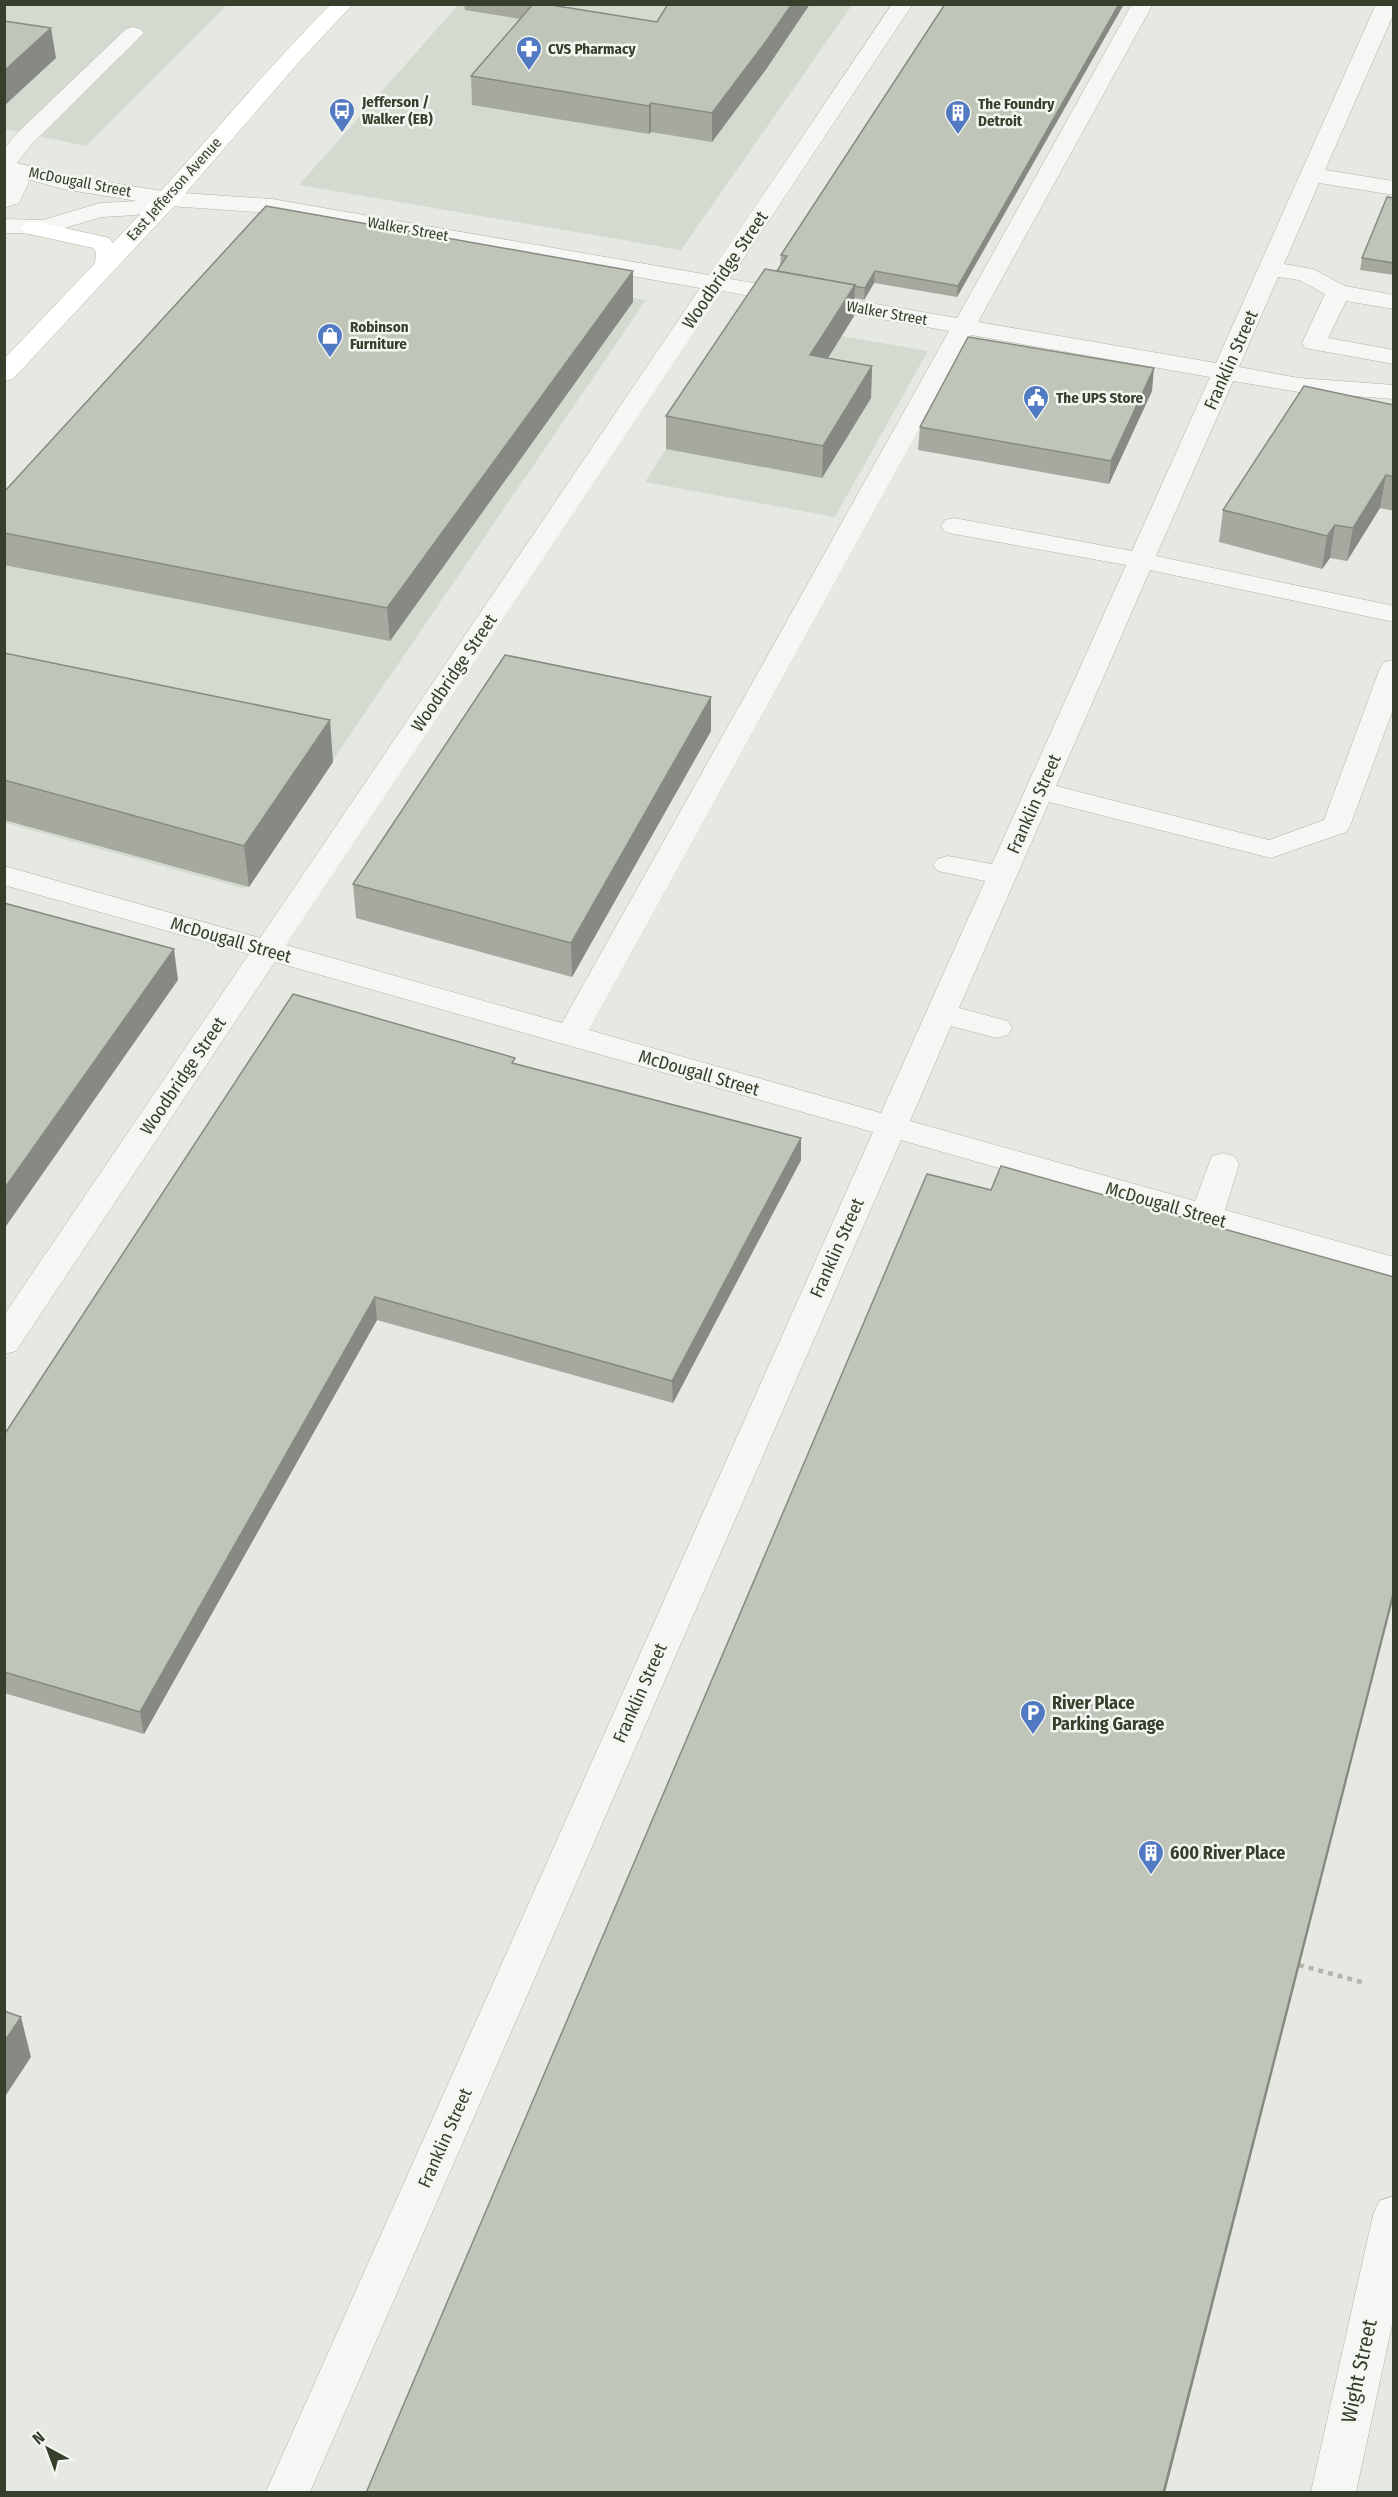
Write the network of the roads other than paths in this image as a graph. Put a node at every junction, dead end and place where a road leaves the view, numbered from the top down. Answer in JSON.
{"nodes":[{"id":1,"x":343,"y":4,"type":"edge"},
{"id":2,"x":903,"y":4,"type":"edge"},
{"id":3,"x":1143,"y":4,"type":"edge"},
{"id":4,"x":1387,"y":4,"type":"edge"},
{"id":5,"x":133,"y":33,"type":"dead end"},
{"id":6,"x":4,"y":166,"type":"edge"},
{"id":7,"x":1394,"y":167,"type":"edge"},
{"id":8,"x":1312,"y":175,"type":"junction"},
{"id":9,"x":1360,"y":183,"type":"junction"},
{"id":10,"x":1394,"y":188,"type":"edge"},
{"id":11,"x":168,"y":199,"type":"junction"},
{"id":12,"x":4,"y":201,"type":"edge"},
{"id":13,"x":4,"y":226,"type":"edge"},
{"id":14,"x":33,"y":228,"type":"junction"},
{"id":15,"x":107,"y":264,"type":"junction"},
{"id":16,"x":1271,"y":269,"type":"junction"},
{"id":17,"x":715,"y":283,"type":"junction"},
{"id":18,"x":1338,"y":292,"type":"junction"},
{"id":19,"x":1394,"y":302,"type":"edge"},
{"id":20,"x":963,"y":326,"type":"junction"},
{"id":21,"x":1394,"y":357,"type":"edge"},
{"id":22,"x":1226,"y":372,"type":"junction"},
{"id":23,"x":4,"y":374,"type":"edge"},
{"id":24,"x":1299,"y":385,"type":"junction"},
{"id":25,"x":1394,"y":392,"type":"edge"},
{"id":26,"x":1394,"y":416,"type":"edge"},
{"id":27,"x":954,"y":526,"type":"dead end"},
{"id":28,"x":1141,"y":562,"type":"junction"},
{"id":29,"x":1394,"y":614,"type":"edge"},
{"id":30,"x":1394,"y":668,"type":"edge"},
{"id":31,"x":1040,"y":791,"type":"junction"},
{"id":32,"x":948,"y":865,"type":"dead end"},
{"id":33,"x":4,"y":875,"type":"edge"},
{"id":34,"x":1002,"y":875,"type":"junction"},
{"id":35,"x":267,"y":950,"type":"junction"},
{"id":36,"x":942,"y":1013,"type":"junction"},
{"id":37,"x":997,"y":1028,"type":"dead end"},
{"id":38,"x":570,"y":1036,"type":"junction"},
{"id":39,"x":890,"y":1128,"type":"junction"},
{"id":40,"x":1223,"y":1164,"type":"dead end"},
{"id":41,"x":1207,"y":1216,"type":"junction"},
{"id":42,"x":1394,"y":1269,"type":"edge"},
{"id":43,"x":4,"y":1342,"type":"edge"},
{"id":44,"x":1394,"y":2215,"type":"edge"},
{"id":45,"x":288,"y":2493,"type":"edge"},
{"id":46,"x":1333,"y":2493,"type":"edge"}],
"edges":[{"from":1,"to":11,"type":"main road","name":"East Jefferson Avenue"},
{"from":2,"to":17,"type":"street","name":"Woodbridge Street"},
{"from":3,"to":20,"type":"street"},
{"from":4,"to":8,"type":"street","name":"Franklin Street"},
{"from":5,"to":6,"type":"street"},
{"from":6,"to":11,"type":"street","name":"McDougall Street"},
{"from":6,"to":12,"type":"street"},
{"from":7,"to":9,"type":"street"},
{"from":8,"to":9,"type":"street"},
{"from":8,"to":16,"type":"street","name":"Franklin Street"},
{"from":9,"to":10,"type":"street"},
{"from":11,"to":14,"type":"street","name":"McDougall Street"},
{"from":11,"to":15,"type":"main road","name":"East Jefferson Avenue"},
{"from":11,"to":17,"type":"street","name":"Walker Street"},
{"from":13,"to":14,"type":"street","name":"McDougall Street"},
{"from":14,"to":15,"type":"main road"},
{"from":15,"to":23,"type":"main road","name":"East Jefferson Avenue"},
{"from":16,"to":18,"type":"street"},
{"from":16,"to":22,"type":"street","name":"Franklin Street"},
{"from":17,"to":20,"type":"street","name":"Walker Street"},
{"from":17,"to":35,"type":"street","name":"Woodbridge Street"},
{"from":18,"to":19,"type":"street"},
{"from":18,"to":21,"type":"street"},
{"from":20,"to":22,"type":"street","name":"Walker Street"},
{"from":20,"to":38,"type":"street"},
{"from":22,"to":24,"type":"street","name":"Walker Street"},
{"from":22,"to":28,"type":"street","name":"Franklin Street"},
{"from":24,"to":25,"type":"street","name":"Walker Street"},
{"from":24,"to":26,"type":"street"},
{"from":27,"to":28,"type":"street"},
{"from":28,"to":29,"type":"street"},
{"from":28,"to":31,"type":"street","name":"Franklin Street"},
{"from":30,"to":31,"type":"street"},
{"from":31,"to":34,"type":"street","name":"Franklin Street"},
{"from":32,"to":34,"type":"street"},
{"from":33,"to":35,"type":"street","name":"McDougall Street"},
{"from":34,"to":36,"type":"street","name":"Franklin Street"},
{"from":35,"to":38,"type":"street","name":"McDougall Street"},
{"from":35,"to":43,"type":"street","name":"Woodbridge Street"},
{"from":36,"to":37,"type":"street"},
{"from":36,"to":39,"type":"street","name":"Franklin Street"},
{"from":38,"to":39,"type":"street","name":"McDougall Street"},
{"from":39,"to":41,"type":"street","name":"McDougall Street"},
{"from":39,"to":45,"type":"street","name":"Franklin Street"},
{"from":40,"to":41,"type":"street"},
{"from":41,"to":42,"type":"street","name":"McDougall Street"},
{"from":44,"to":46,"type":"street","name":"Wight Street"}]}
